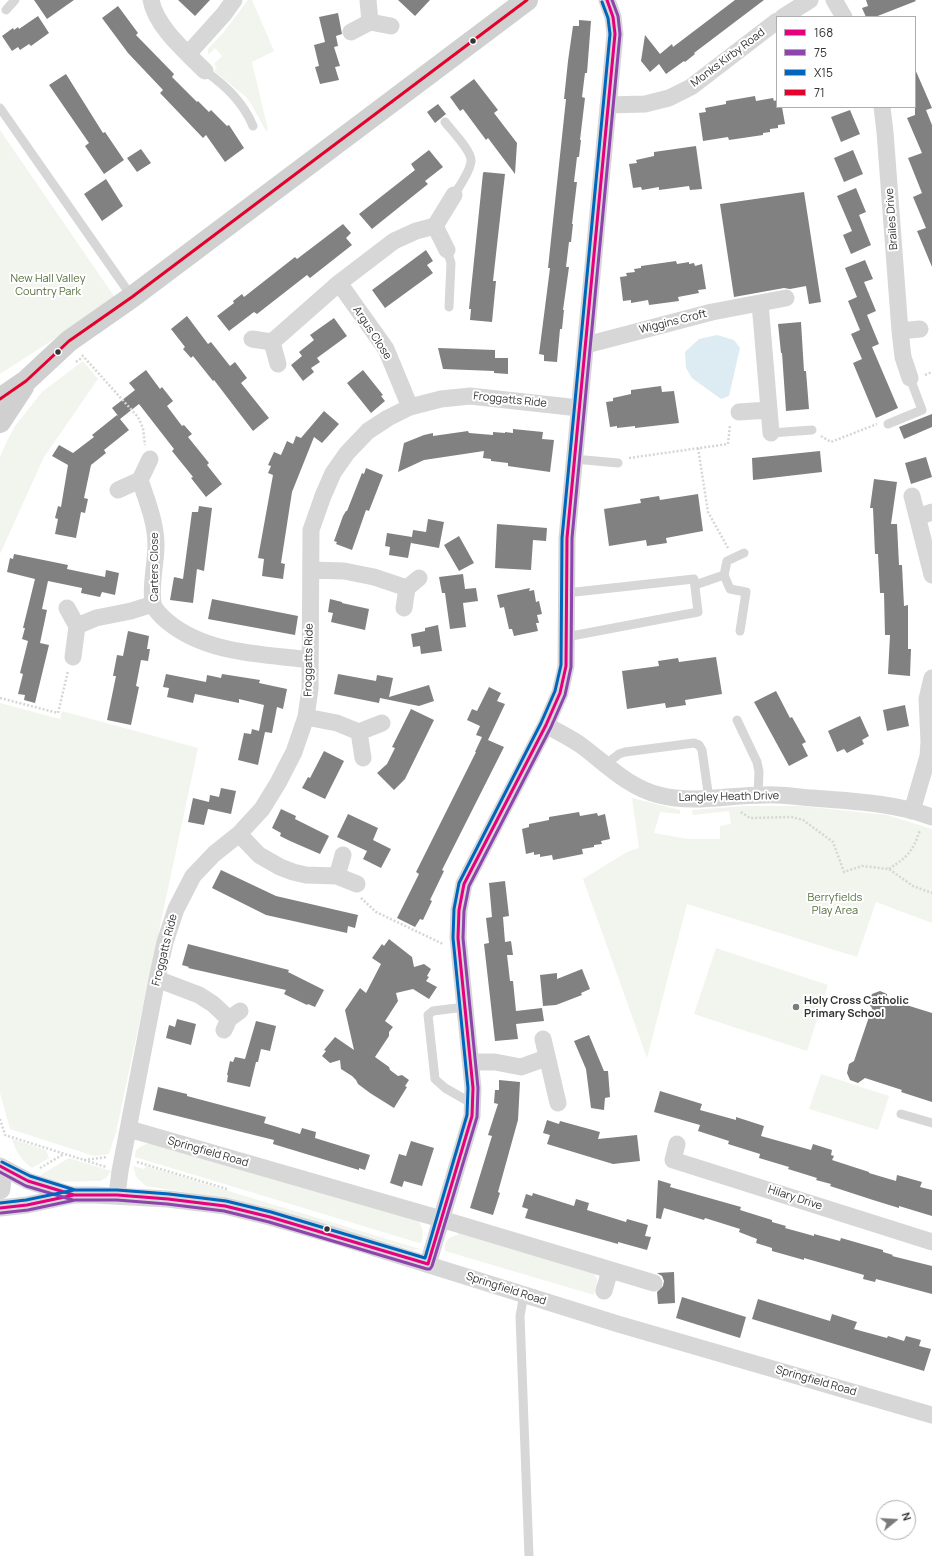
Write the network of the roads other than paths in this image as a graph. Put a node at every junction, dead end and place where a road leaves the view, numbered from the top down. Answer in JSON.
{"nodes":[{"id":1,"x":15,"y":0,"type":"edge"},
{"id":2,"x":150,"y":0,"type":"edge"},
{"id":3,"x":234,"y":0,"type":"edge"},
{"id":4,"x":368,"y":0,"type":"edge"},
{"id":5,"x":526,"y":0,"type":"edge"},
{"id":6,"x":607,"y":0,"type":"edge"},
{"id":7,"x":810,"y":0,"type":"edge"},
{"id":8,"x":834,"y":0,"type":"edge"},
{"id":9,"x":6,"y":10,"type":"dead end"},
{"id":10,"x":785,"y":16,"type":"edge"},
{"id":11,"x":843,"y":16,"type":"edge"},
{"id":12,"x":370,"y":22,"type":"junction"},
{"id":13,"x":776,"y":22,"type":"edge"},
{"id":14,"x":391,"y":26,"type":"dead end"},
{"id":15,"x":351,"y":32,"type":"dead end"},
{"id":16,"x":188,"y":54,"type":"junction"},
{"id":17,"x":205,"y":72,"type":"joint"},
{"id":18,"x":608,"y":105,"type":"junction"},
{"id":19,"x":0,"y":108,"type":"edge"},
{"id":20,"x":882,"y":108,"type":"edge"},
{"id":21,"x":445,"y":122,"type":"dead end"},
{"id":22,"x":253,"y":126,"type":"dead end"},
{"id":23,"x":454,"y":195,"type":"joint"},
{"id":24,"x":435,"y":226,"type":"junction"},
{"id":25,"x":447,"y":250,"type":"joint"},
{"id":26,"x":339,"y":283,"type":"junction"},
{"id":27,"x":132,"y":297,"type":"junction"},
{"id":28,"x":786,"y":298,"type":"dead end"},
{"id":29,"x":760,"y":303,"type":"junction"},
{"id":30,"x":449,"y":307,"type":"dead end"},
{"id":31,"x":920,"y":329,"type":"dead end"},
{"id":32,"x":900,"y":331,"type":"junction"},
{"id":33,"x":252,"y":339,"type":"dead end"},
{"id":34,"x":272,"y":342,"type":"junction"},
{"id":35,"x":586,"y":344,"type":"junction"},
{"id":36,"x":278,"y":364,"type":"dead end"},
{"id":37,"x":910,"y":378,"type":"joint"},
{"id":38,"x":26,"y":381,"type":"junction"},
{"id":39,"x":0,"y":399,"type":"edge"},
{"id":40,"x":410,"y":407,"type":"junction"},
{"id":41,"x":579,"y":408,"type":"junction"},
{"id":42,"x":768,"y":410,"type":"junction"},
{"id":43,"x":739,"y":412,"type":"road end"},
{"id":44,"x":0,"y":422,"type":"edge"},
{"id":45,"x":888,"y":424,"type":"road end"},
{"id":46,"x":812,"y":430,"type":"road end"},
{"id":47,"x":771,"y":433,"type":"joint"},
{"id":48,"x":150,"y":458,"type":"road end"},
{"id":49,"x":574,"y":459,"type":"junction"},
{"id":50,"x":618,"y":463,"type":"road end"},
{"id":51,"x":140,"y":480,"type":"junction"},
{"id":52,"x":118,"y":490,"type":"dead end"},
{"id":53,"x":912,"y":496,"type":"dead end"},
{"id":54,"x":925,"y":514,"type":"edge"},
{"id":55,"x":744,"y":553,"type":"dead end"},
{"id":56,"x":311,"y":570,"type":"junction"},
{"id":57,"x":724,"y":575,"type":"junction"},
{"id":58,"x":932,"y":575,"type":"edge"},
{"id":59,"x":695,"y":585,"type":"junction"},
{"id":60,"x":566,"y":593,"type":"junction"},
{"id":61,"x":153,"y":604,"type":"junction"},
{"id":62,"x":67,"y":608,"type":"dead end"},
{"id":63,"x":404,"y":608,"type":"dead end"},
{"id":64,"x":77,"y":626,"type":"junction"},
{"id":65,"x":740,"y":631,"type":"dead end"},
{"id":66,"x":566,"y":637,"type":"junction"},
{"id":67,"x":73,"y":657,"type":"road end"},
{"id":68,"x":310,"y":660,"type":"junction"},
{"id":69,"x":932,"y":678,"type":"edge"},
{"id":70,"x":306,"y":717,"type":"junction"},
{"id":71,"x":737,"y":720,"type":"dead end"},
{"id":72,"x":382,"y":723,"type":"dead end"},
{"id":73,"x":546,"y":725,"type":"junction"},
{"id":74,"x":359,"y":732,"type":"junction"},
{"id":75,"x":363,"y":758,"type":"dead end"},
{"id":76,"x":605,"y":765,"type":"junction"},
{"id":77,"x":758,"y":795,"type":"junction"},
{"id":78,"x":708,"y":799,"type":"junction"},
{"id":79,"x":923,"y":814,"type":"edge"},
{"id":80,"x":239,"y":834,"type":"junction"},
{"id":81,"x":342,"y":855,"type":"dead end"},
{"id":82,"x":337,"y":876,"type":"junction"},
{"id":83,"x":357,"y":884,"type":"road end"},
{"id":84,"x":157,"y":979,"type":"junction"},
{"id":85,"x":465,"y":1007,"type":"junction"},
{"id":86,"x":231,"y":1020,"type":"dead end"},
{"id":87,"x":543,"y":1039,"type":"dead end"},
{"id":88,"x":546,"y":1058,"type":"junction"},
{"id":89,"x":471,"y":1062,"type":"junction"},
{"id":90,"x":558,"y":1103,"type":"dead end"},
{"id":91,"x":473,"y":1104,"type":"junction"},
{"id":92,"x":901,"y":1114,"type":"dead end"},
{"id":93,"x":932,"y":1123,"type":"edge"},
{"id":94,"x":129,"y":1129,"type":"junction"},
{"id":95,"x":677,"y":1144,"type":"dead end"},
{"id":96,"x":0,"y":1166,"type":"edge"},
{"id":97,"x":0,"y":1169,"type":"edge"},
{"id":98,"x":0,"y":1189,"type":"edge"},
{"id":99,"x":74,"y":1195,"type":"junction"},
{"id":100,"x":118,"y":1195,"type":"junction"},
{"id":101,"x":0,"y":1208,"type":"edge"},
{"id":102,"x":441,"y":1219,"type":"junction"},
{"id":103,"x":932,"y":1242,"type":"edge"},
{"id":104,"x":428,"y":1264,"type":"junction"},
{"id":105,"x":610,"y":1270,"type":"junction"},
{"id":106,"x":654,"y":1283,"type":"dead end"},
{"id":107,"x":604,"y":1291,"type":"dead end"},
{"id":108,"x":524,"y":1294,"type":"junction"},
{"id":109,"x":931,"y":1413,"type":"edge"},
{"id":110,"x":529,"y":1556,"type":"edge"}],
"edges":[{"from":1,"to":9,"type":"lane"},
{"from":2,"to":16,"type":"street"},
{"from":3,"to":16,"type":"street"},
{"from":4,"to":12,"type":"street"},
{"from":5,"to":27,"type":"main road"},
{"from":6,"to":18,"type":"street"},
{"from":7,"to":10,"type":"street"},
{"from":8,"to":11,"type":"street"},
{"from":12,"to":14,"type":"street"},
{"from":12,"to":15,"type":"street"},
{"from":13,"to":18,"type":"street","name":"Monks Kirby Road"},
{"from":16,"to":17,"type":"street"},
{"from":17,"to":22,"type":"lane"},
{"from":18,"to":35,"type":"street"},
{"from":19,"to":27,"type":"lane"},
{"from":20,"to":32,"type":"street","name":"Brailes Drive"},
{"from":21,"to":23,"type":"lane"},
{"from":23,"to":24,"type":"street"},
{"from":24,"to":25,"type":"street"},
{"from":24,"to":26,"type":"street"},
{"from":25,"to":30,"type":"lane"},
{"from":26,"to":34,"type":"street"},
{"from":26,"to":40,"type":"street","name":"Argus Close"},
{"from":27,"to":38,"type":"main road"},
{"from":28,"to":29,"type":"street","name":"Wiggins Croft"},
{"from":29,"to":35,"type":"street","name":"Wiggins Croft"},
{"from":29,"to":42,"type":"street"},
{"from":31,"to":32,"type":"street"},
{"from":32,"to":37,"type":"street","name":"Brailes Drive"},
{"from":33,"to":34,"type":"street"},
{"from":34,"to":36,"type":"street"},
{"from":35,"to":41,"type":"street"},
{"from":37,"to":45,"type":"lane"},
{"from":38,"to":39,"type":"main road"},
{"from":38,"to":44,"type":"main road"},
{"from":40,"to":41,"type":"street","name":"Froggatts Ride"},
{"from":40,"to":56,"type":"street","name":"Froggatts Ride"},
{"from":41,"to":49,"type":"street"},
{"from":42,"to":43,"type":"street"},
{"from":42,"to":47,"type":"street"},
{"from":46,"to":47,"type":"lane"},
{"from":48,"to":51,"type":"street"},
{"from":49,"to":50,"type":"lane"},
{"from":49,"to":60,"type":"street"},
{"from":51,"to":52,"type":"street"},
{"from":51,"to":61,"type":"street","name":"Carters Close"},
{"from":53,"to":54,"type":"street"},
{"from":54,"to":58,"type":"street"},
{"from":55,"to":57,"type":"lane"},
{"from":56,"to":63,"type":"street"},
{"from":56,"to":68,"type":"street","name":"Froggatts Ride"},
{"from":57,"to":59,"type":"lane"},
{"from":57,"to":65,"type":"lane"},
{"from":59,"to":60,"type":"lane"},
{"from":59,"to":66,"type":"lane"},
{"from":60,"to":66,"type":"street"},
{"from":61,"to":64,"type":"street"},
{"from":61,"to":68,"type":"street","name":"Carters Close"},
{"from":62,"to":64,"type":"street"},
{"from":64,"to":67,"type":"street"},
{"from":66,"to":73,"type":"street"},
{"from":68,"to":70,"type":"street","name":"Froggatts Ride"},
{"from":69,"to":79,"type":"street"},
{"from":70,"to":74,"type":"street"},
{"from":70,"to":80,"type":"street","name":"Froggatts Ride"},
{"from":71,"to":77,"type":"lane"},
{"from":72,"to":74,"type":"street"},
{"from":73,"to":76,"type":"street","name":"Langley Heath Drive"},
{"from":73,"to":85,"type":"street"},
{"from":74,"to":75,"type":"street"},
{"from":76,"to":78,"type":"street","name":"Langley Heath Drive"},
{"from":76,"to":78,"type":"lane"},
{"from":77,"to":78,"type":"street","name":"Langley Heath Drive"},
{"from":77,"to":79,"type":"street","name":"Langley Heath Drive"},
{"from":80,"to":82,"type":"street"},
{"from":80,"to":84,"type":"street","name":"Froggatts Ride"},
{"from":81,"to":82,"type":"street"},
{"from":82,"to":83,"type":"street"},
{"from":84,"to":86,"type":"street"},
{"from":84,"to":94,"type":"street","name":"Froggatts Ride"},
{"from":85,"to":89,"type":"street"},
{"from":85,"to":91,"type":"lane"},
{"from":87,"to":88,"type":"street"},
{"from":88,"to":89,"type":"street"},
{"from":88,"to":90,"type":"street"},
{"from":89,"to":91,"type":"street"},
{"from":91,"to":102,"type":"street"},
{"from":92,"to":93,"type":"lane"},
{"from":94,"to":100,"type":"street","name":"Froggatts Ride"},
{"from":94,"to":102,"type":"street","name":"Springfield Road"},
{"from":95,"to":103,"type":"street","name":"Hilary Drive"},
{"from":96,"to":99,"type":"street","name":"Springfield Road"},
{"from":97,"to":98,"type":"street"},
{"from":99,"to":100,"type":"street","name":"Springfield Road"},
{"from":99,"to":101,"type":"street","name":"Springfield Road"},
{"from":100,"to":104,"type":"street","name":"Springfield Road"},
{"from":102,"to":104,"type":"street"},
{"from":102,"to":105,"type":"street","name":"Springfield Road"},
{"from":104,"to":108,"type":"street","name":"Springfield Road"},
{"from":105,"to":106,"type":"street","name":"Springfield Road"},
{"from":105,"to":107,"type":"street"},
{"from":108,"to":109,"type":"street","name":"Springfield Road"},
{"from":108,"to":110,"type":"lane"}]}
